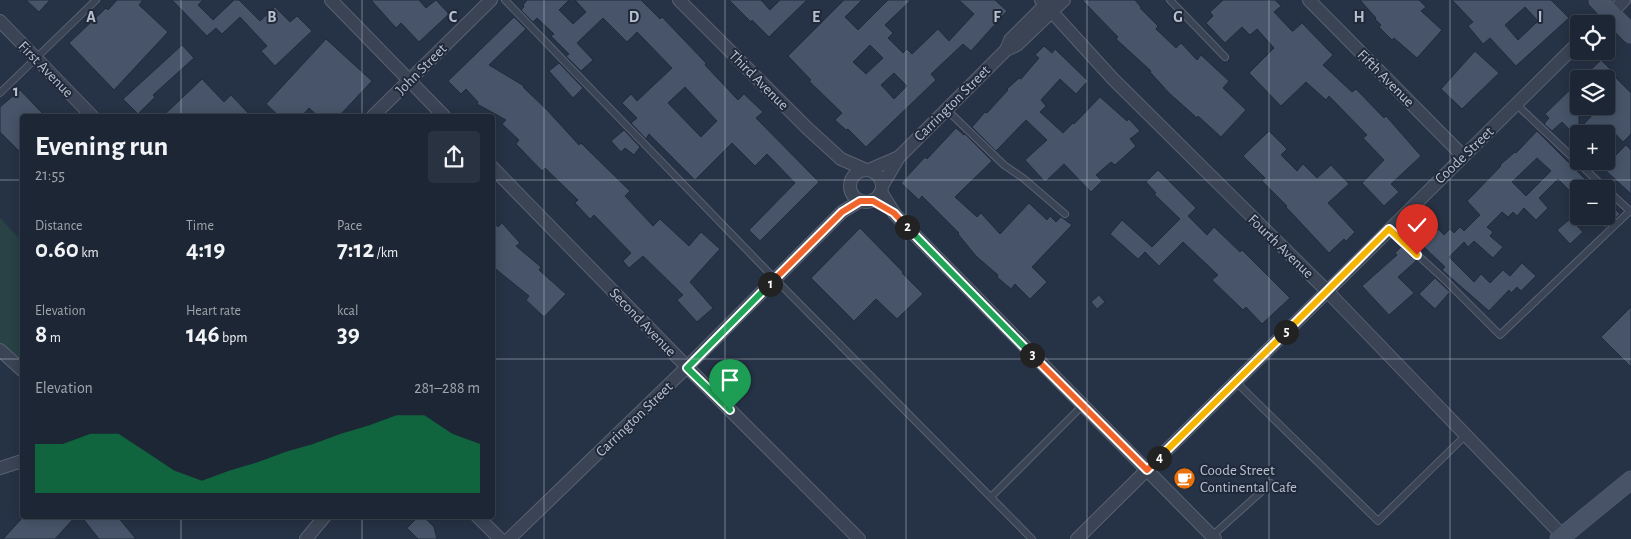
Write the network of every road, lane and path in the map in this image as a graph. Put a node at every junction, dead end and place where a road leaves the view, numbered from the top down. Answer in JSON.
{"nodes":[{"id":1,"x":96,"y":0,"type":"edge"},
{"id":2,"x":331,"y":0,"type":"edge"},
{"id":3,"x":491,"y":0,"type":"edge"},
{"id":4,"x":505,"y":0,"type":"edge"},
{"id":5,"x":679,"y":0,"type":"edge"},
{"id":6,"x":1064,"y":0,"type":"edge"},
{"id":7,"x":1170,"y":0,"type":"edge"},
{"id":8,"x":1308,"y":0,"type":"edge"},
{"id":9,"x":1598,"y":0,"type":"edge"},
{"id":10,"x":1624,"y":0,"type":"edge"},
{"id":11,"x":1047,"y":4,"type":"edge"},
{"id":12,"x":1611,"y":13,"type":"junction"},
{"id":13,"x":0,"y":21,"type":"edge"},
{"id":14,"x":1631,"y":34,"type":"edge"},
{"id":15,"x":1570,"y":51,"type":"edge"},
{"id":16,"x":1225,"y":57,"type":"dead end"},
{"id":17,"x":36,"y":58,"type":"junction"},
{"id":18,"x":409,"y":81,"type":"junction"},
{"id":19,"x":0,"y":93,"type":"edge"},
{"id":20,"x":1516,"y":104,"type":"junction"},
{"id":21,"x":946,"y":110,"type":"junction"},
{"id":22,"x":90,"y":114,"type":"edge"},
{"id":23,"x":375,"y":114,"type":"edge"},
{"id":24,"x":442,"y":114,"type":"edge"},
{"id":25,"x":899,"y":156,"type":"junction"},
{"id":26,"x":1463,"y":156,"type":"junction"},
{"id":27,"x":841,"y":159,"type":"junction"},
{"id":28,"x":495,"y":170,"type":"edge"},
{"id":29,"x":866,"y":170,"type":"junction"},
{"id":30,"x":1596,"y":180,"type":"edge"},
{"id":31,"x":850,"y":184,"type":"junction"},
{"id":32,"x":874,"y":195,"type":"junction"},
{"id":33,"x":1615,"y":197,"type":"edge"},
{"id":34,"x":842,"y":212,"type":"junction"},
{"id":35,"x":1065,"y":214,"type":"dead end"},
{"id":36,"x":1389,"y":229,"type":"junction"},
{"id":37,"x":775,"y":279,"type":"junction"},
{"id":38,"x":1328,"y":291,"type":"junction"},
{"id":39,"x":0,"y":350,"type":"edge"},
{"id":40,"x":20,"y":368,"type":"edge"},
{"id":41,"x":687,"y":368,"type":"junction"},
{"id":42,"x":1236,"y":382,"type":"junction"},
{"id":43,"x":1082,"y":406,"type":"junction"},
{"id":44,"x":1465,"y":436,"type":"junction"},
{"id":45,"x":20,"y":462,"type":"edge"},
{"id":46,"x":0,"y":468,"type":"edge"},
{"id":47,"x":1147,"y":470,"type":"junction"},
{"id":48,"x":1631,"y":480,"type":"edge"},
{"id":49,"x":1271,"y":483,"type":"dead end"},
{"id":50,"x":991,"y":497,"type":"junction"},
{"id":51,"x":323,"y":519,"type":"edge"},
{"id":52,"x":480,"y":519,"type":"edge"},
{"id":53,"x":1213,"y":537,"type":"edge"},
{"id":54,"x":1561,"y":537,"type":"edge"},
{"id":55,"x":306,"y":539,"type":"edge"},
{"id":56,"x":500,"y":539,"type":"edge"},
{"id":57,"x":509,"y":539,"type":"edge"},
{"id":58,"x":859,"y":539,"type":"edge"},
{"id":59,"x":1032,"y":539,"type":"edge"},
{"id":60,"x":1077,"y":539,"type":"edge"}],
"edges":[{"from":1,"to":17,"type":"lane"},
{"from":2,"to":18,"type":"street"},
{"from":3,"to":18,"type":"street","name":"John Street"},
{"from":4,"to":37,"type":"lane"},
{"from":5,"to":27,"type":"street","name":"Third Avenue"},
{"from":6,"to":11,"type":"street","name":"Carrington Street"},
{"from":7,"to":16,"type":"lane"},
{"from":8,"to":26,"type":"street","name":"Fifth Avenue"},
{"from":9,"to":12,"type":"main road"},
{"from":10,"to":12,"type":"street"},
{"from":11,"to":21,"type":"street","name":"Carrington Street"},
{"from":11,"to":38,"type":"street","name":"Fourth Avenue"},
{"from":12,"to":14,"type":"main road"},
{"from":13,"to":17,"type":"street","name":"First Avenue"},
{"from":15,"to":20,"type":"street","name":"Coode Street"},
{"from":17,"to":19,"type":"lane"},
{"from":17,"to":22,"type":"street","name":"First Avenue"},
{"from":18,"to":23,"type":"street","name":"John Street"},
{"from":18,"to":24,"type":"street"},
{"from":20,"to":26,"type":"street","name":"Coode Street"},
{"from":20,"to":30,"type":"lane"},
{"from":21,"to":25,"type":"street","name":"Carrington Street"},
{"from":21,"to":35,"type":"lane"},
{"from":25,"to":29,"type":"street","name":"Carrington Street"},
{"from":25,"to":32,"type":"street","name":"Carrington Street"},
{"from":26,"to":36,"type":"street","name":"Coode Street"},
{"from":27,"to":29,"type":"street","name":"Third Avenue"},
{"from":27,"to":31,"type":"street","name":"Third Avenue"},
{"from":28,"to":41,"type":"street","name":"Second Avenue"},
{"from":29,"to":31,"type":"street"},
{"from":29,"to":32,"type":"street"},
{"from":31,"to":32,"type":"street"},
{"from":31,"to":34,"type":"street","name":"Carrington Street"},
{"from":32,"to":34,"type":"street","name":"Carrington Street"},
{"from":32,"to":43,"type":"street"},
{"from":33,"to":36,"type":"lane"},
{"from":34,"to":37,"type":"street","name":"Carrington Street"},
{"from":36,"to":38,"type":"street","name":"Coode Street"},
{"from":37,"to":41,"type":"street","name":"Carrington Street"},
{"from":37,"to":50,"type":"lane"},
{"from":38,"to":42,"type":"street","name":"Coode Street"},
{"from":38,"to":44,"type":"street","name":"Fourth Avenue"},
{"from":39,"to":40,"type":"street"},
{"from":41,"to":57,"type":"street","name":"Carrington Street"},
{"from":41,"to":58,"type":"street","name":"Second Avenue"},
{"from":42,"to":44,"type":"lane"},
{"from":42,"to":47,"type":"street","name":"Coode Street"},
{"from":43,"to":47,"type":"street"},
{"from":43,"to":50,"type":"lane"},
{"from":44,"to":54,"type":"street","name":"Fourth Avenue"},
{"from":45,"to":46,"type":"street"},
{"from":47,"to":53,"type":"street"},
{"from":47,"to":60,"type":"street","name":"Coode Street"},
{"from":48,"to":54,"type":"main road"},
{"from":49,"to":53,"type":"lane"},
{"from":50,"to":59,"type":"lane"},
{"from":51,"to":55,"type":"street"},
{"from":52,"to":56,"type":"street"}]}
